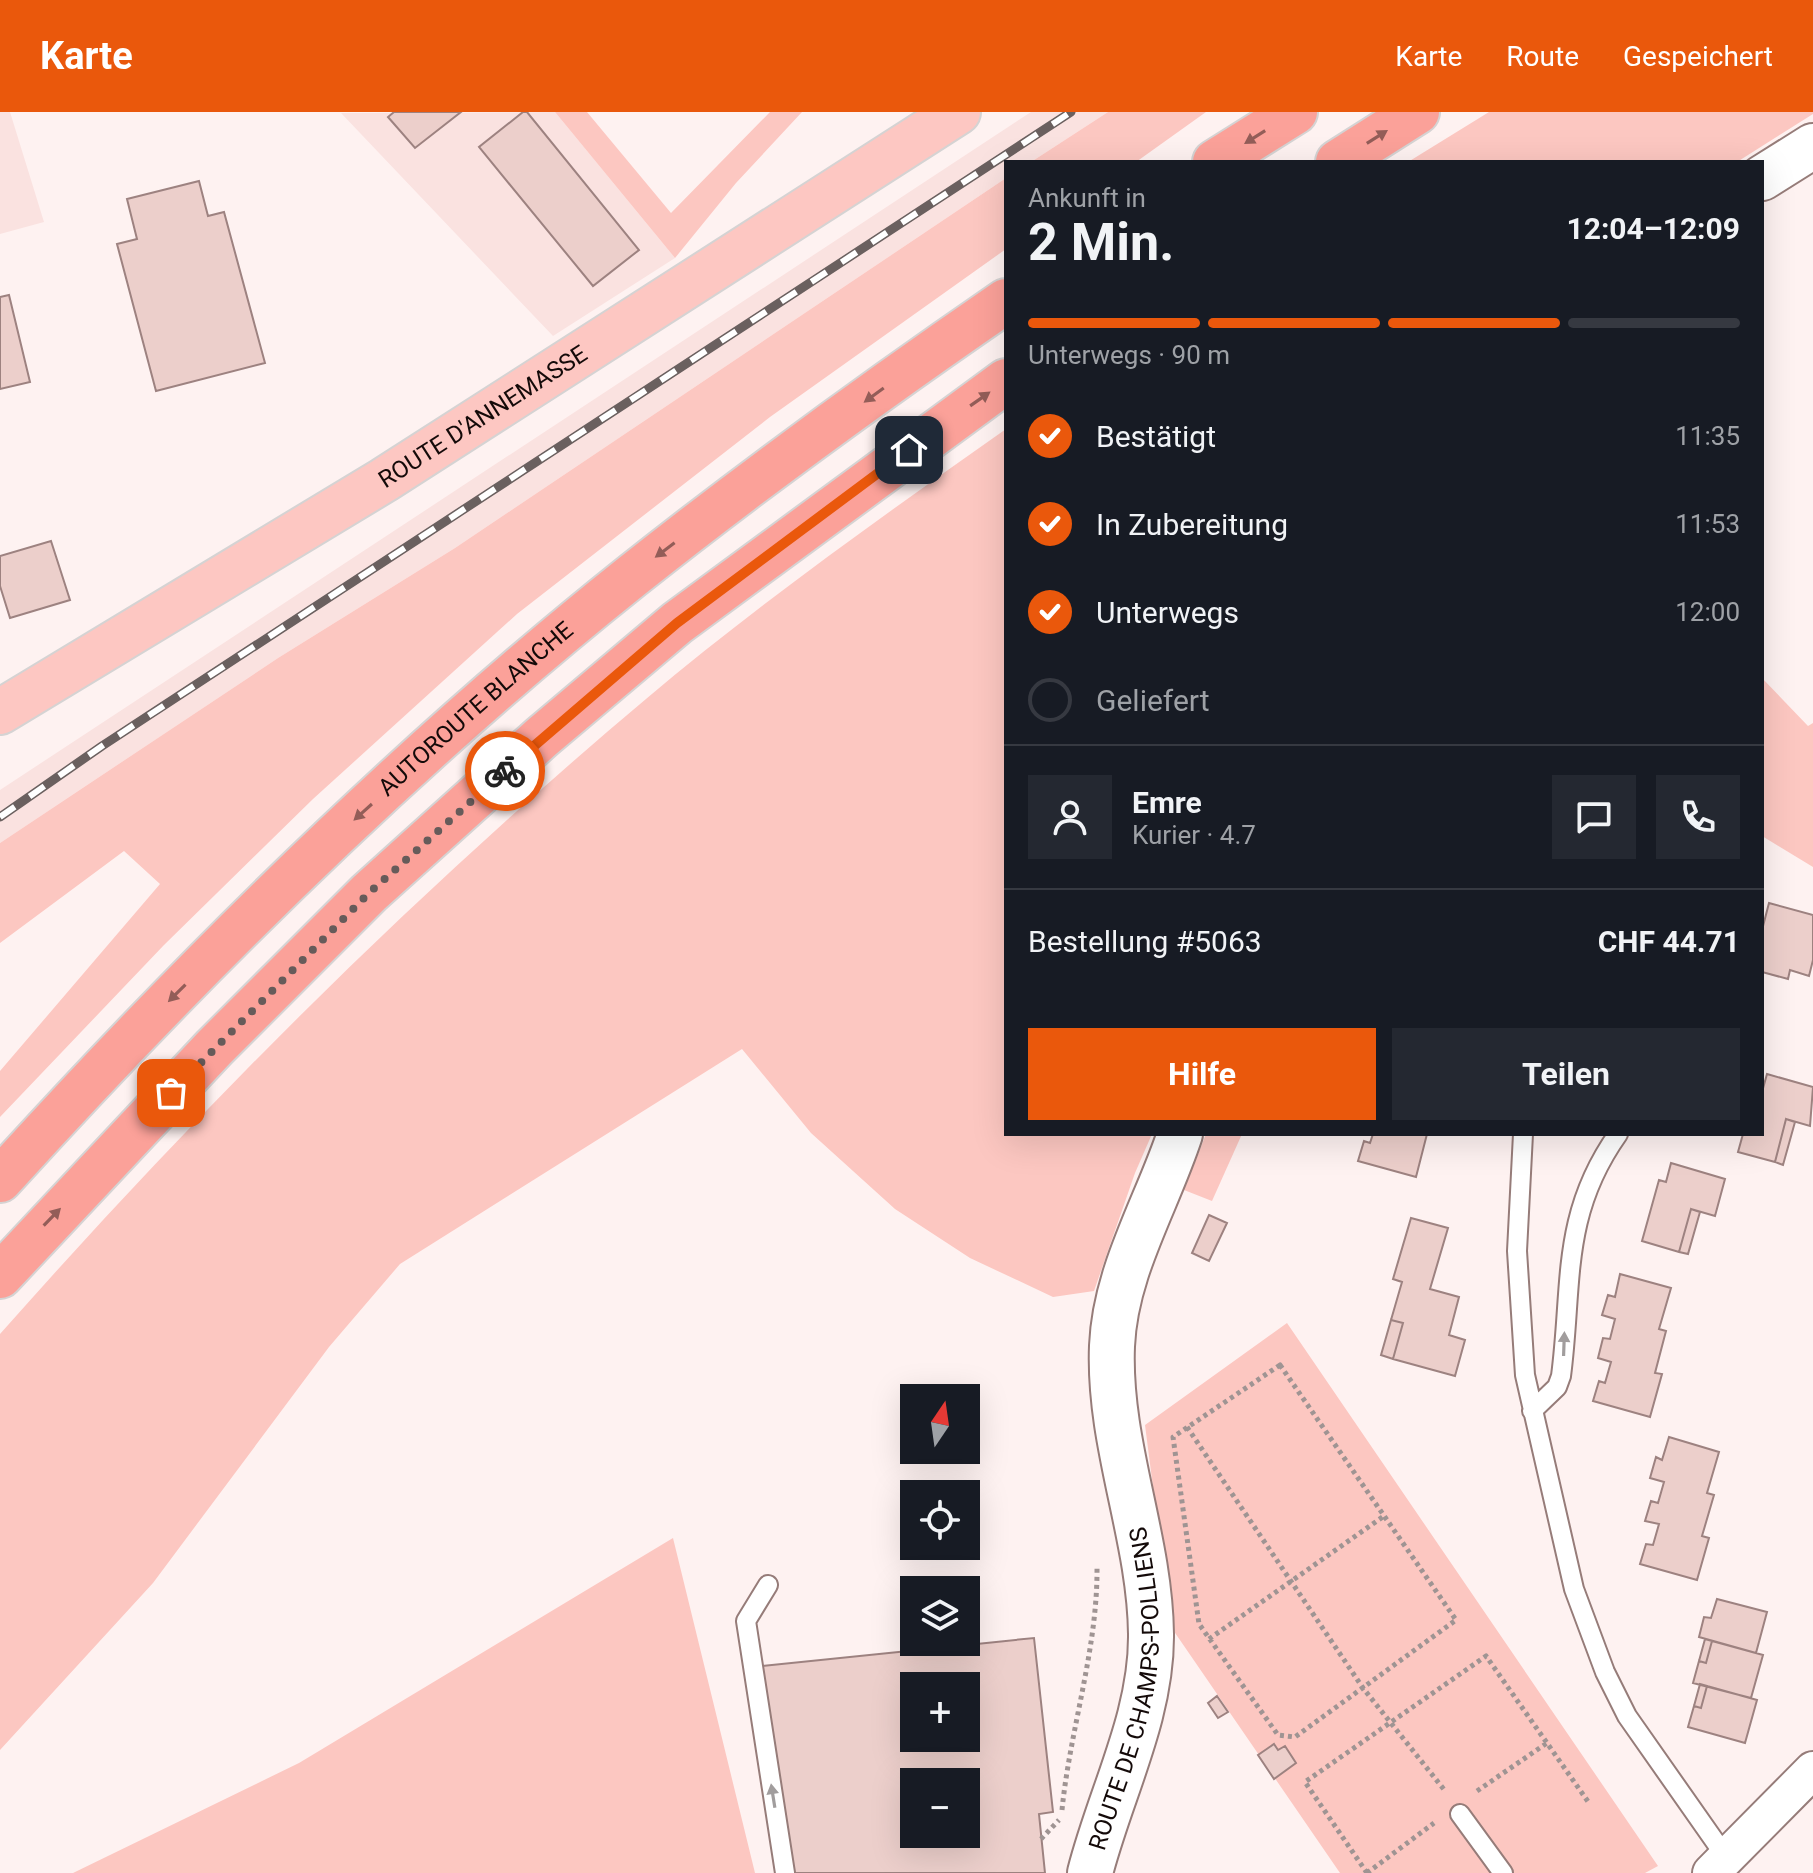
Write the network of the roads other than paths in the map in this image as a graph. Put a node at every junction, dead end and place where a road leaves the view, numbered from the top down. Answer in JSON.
{"nodes":[{"id":1,"x":958,"y":112,"type":"edge"},
{"id":2,"x":1295,"y":112,"type":"edge"},
{"id":3,"x":1417,"y":112,"type":"edge"},
{"id":4,"x":1813,"y":146,"type":"edge"},
{"id":5,"x":1218,"y":160,"type":"edge"},
{"id":6,"x":1341,"y":160,"type":"edge"},
{"id":7,"x":1764,"y":177,"type":"edge"},
{"id":8,"x":1004,"y":302,"type":"edge"},
{"id":9,"x":1004,"y":382,"type":"edge"},
{"id":10,"x":0,"y":712,"type":"edge"},
{"id":11,"x":1179,"y":1136,"type":"edge"},
{"id":12,"x":1523,"y":1136,"type":"edge"},
{"id":13,"x":1617,"y":1136,"type":"edge"},
{"id":14,"x":0,"y":1180,"type":"edge"},
{"id":15,"x":0,"y":1276,"type":"edge"},
{"id":16,"x":1532,"y":1411,"type":"junction"},
{"id":17,"x":768,"y":1585,"type":"dead end"},
{"id":18,"x":1813,"y":1770,"type":"edge"},
{"id":19,"x":1456,"y":1807,"type":"road end"},
{"id":20,"x":1720,"y":1866,"type":"edge"},
{"id":21,"x":785,"y":1873,"type":"edge"},
{"id":22,"x":1090,"y":1873,"type":"edge"},
{"id":23,"x":1503,"y":1873,"type":"edge"}],
"edges":[{"from":1,"to":10,"type":"main road","name":"ROUTE D'ANNEMASSE"},
{"from":2,"to":5,"type":"highway","one_way":true},
{"from":6,"to":3,"type":"highway","one_way":true},
{"from":4,"to":7,"type":"street"},
{"from":8,"to":14,"type":"highway","name":"AUTOROUTE BLANCHE","one_way":true},
{"from":15,"to":9,"type":"highway","one_way":true},
{"from":11,"to":22,"type":"street","name":"ROUTE DE CHAMPS-POLLIENS"},
{"from":12,"to":16,"type":"lane"},
{"from":16,"to":13,"type":"lane","one_way":true},
{"from":16,"to":20,"type":"lane"},
{"from":21,"to":17,"type":"lane","one_way":true},
{"from":18,"to":20,"type":"street"},
{"from":19,"to":23,"type":"lane"}]}
